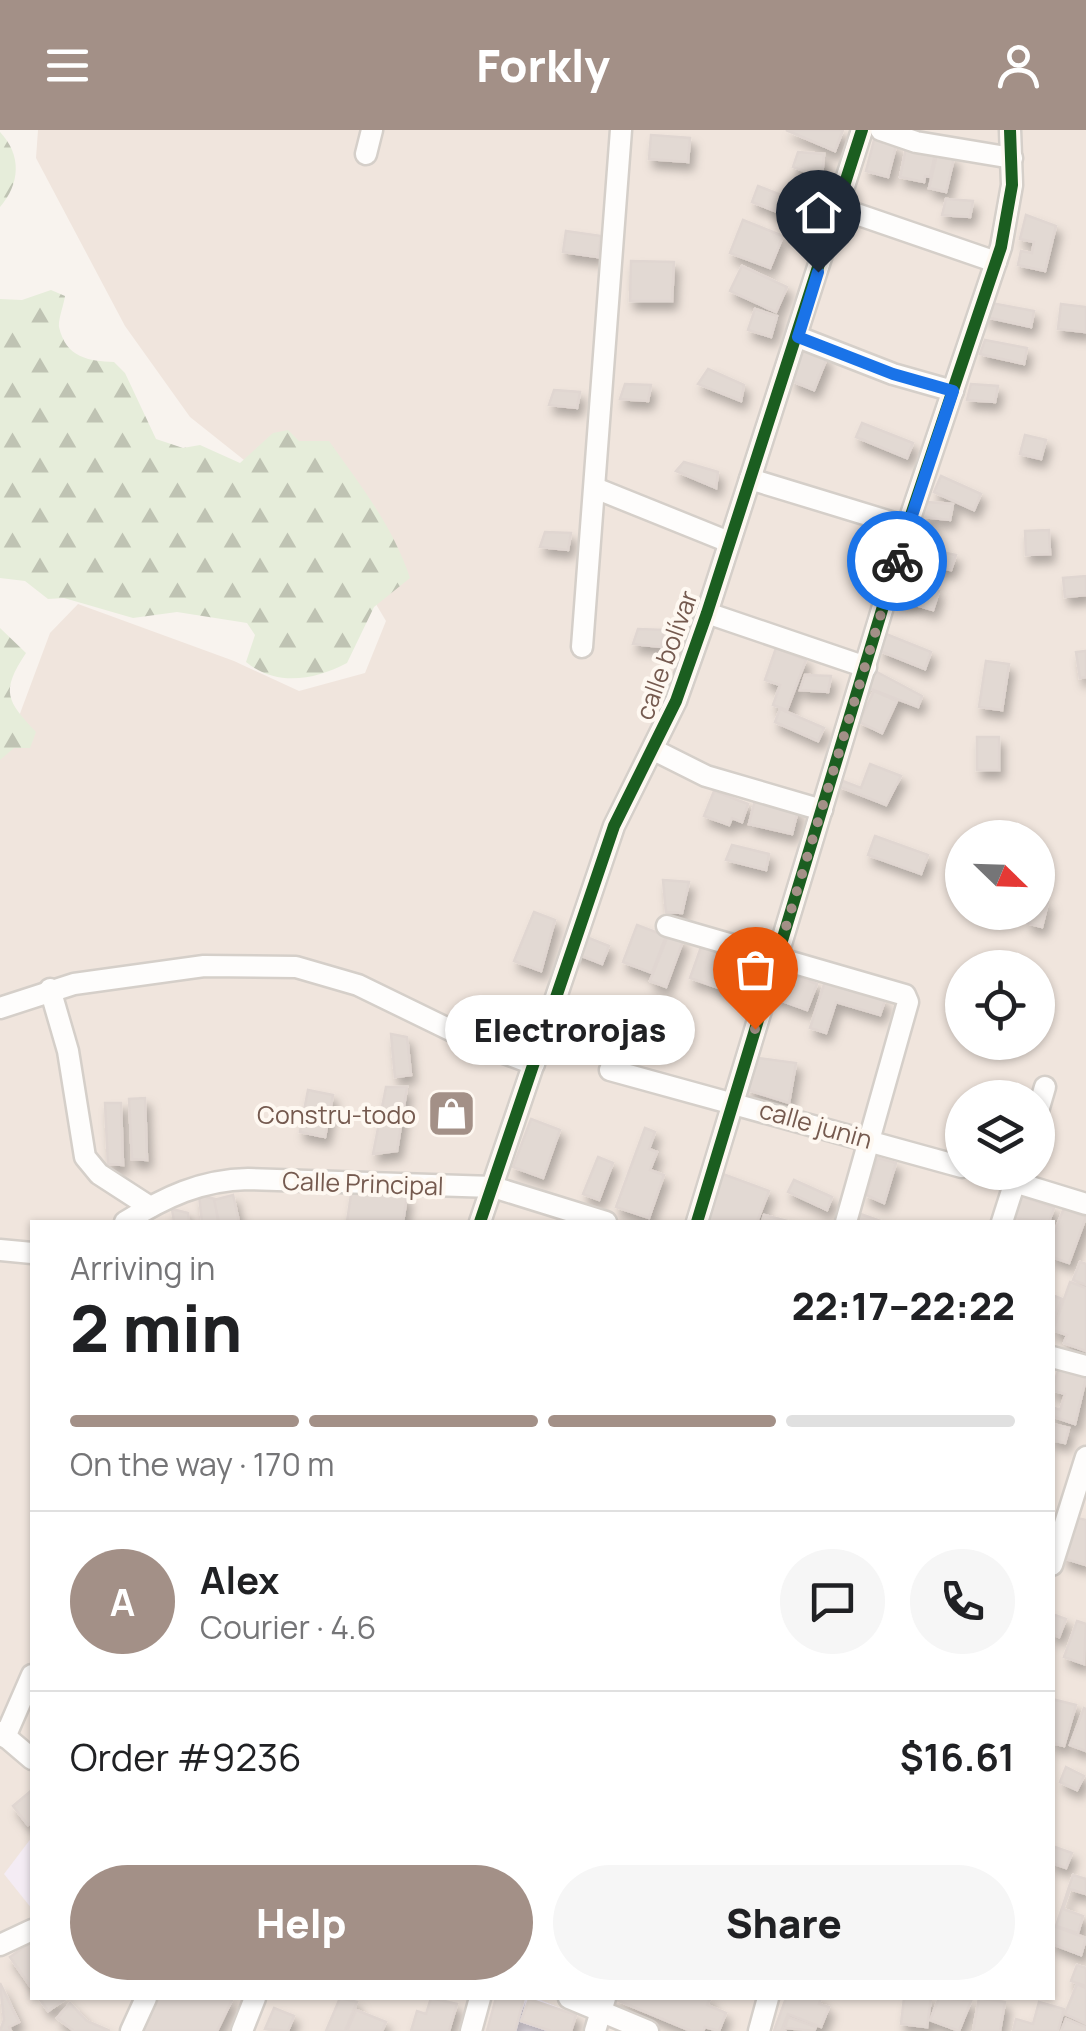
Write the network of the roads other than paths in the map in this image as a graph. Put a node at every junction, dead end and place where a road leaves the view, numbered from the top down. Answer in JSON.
{"nodes":[{"id":1,"x":372,"y":130,"type":"edge"},
{"id":2,"x":621,"y":130,"type":"edge"},
{"id":3,"x":862,"y":130,"type":"edge"},
{"id":4,"x":881,"y":130,"type":"edge"},
{"id":5,"x":1010,"y":130,"type":"edge"},
{"id":6,"x":366,"y":154,"type":"dead end"},
{"id":7,"x":1012,"y":158,"type":"junction"},
{"id":8,"x":838,"y":208,"type":"junction"},
{"id":9,"x":996,"y":262,"type":"junction"},
{"id":10,"x":798,"y":337,"type":"junction"},
{"id":11,"x":953,"y":391,"type":"junction"},
{"id":12,"x":750,"y":479,"type":"junction"},
{"id":13,"x":595,"y":488,"type":"junction"},
{"id":14,"x":908,"y":527,"type":"junction"},
{"id":15,"x":729,"y":542,"type":"junction"},
{"id":16,"x":707,"y":613,"type":"junction"},
{"id":17,"x":582,"y":647,"type":"dead end"},
{"id":18,"x":866,"y":667,"type":"junction"},
{"id":19,"x":654,"y":750,"type":"junction"},
{"id":20,"x":822,"y":810,"type":"junction"},
{"id":21,"x":667,"y":926,"type":"dead end"},
{"id":22,"x":778,"y":958,"type":"junction"},
{"id":23,"x":50,"y":989,"type":"junction"},
{"id":24,"x":0,"y":1008,"type":"edge"},
{"id":25,"x":534,"y":1064,"type":"junction"},
{"id":26,"x":610,"y":1070,"type":"dead end"},
{"id":27,"x":732,"y":1100,"type":"junction"},
{"id":28,"x":871,"y":1139,"type":"junction"},
{"id":29,"x":945,"y":1162,"type":"edge"},
{"id":30,"x":493,"y":1187,"type":"junction"},
{"id":31,"x":1012,"y":1190,"type":"edge"},
{"id":32,"x":1050,"y":1190,"type":"edge"},
{"id":33,"x":1086,"y":1204,"type":"edge"},
{"id":34,"x":150,"y":1206,"type":"junction"},
{"id":35,"x":543,"y":1213,"type":"edge"},
{"id":36,"x":128,"y":1220,"type":"edge"},
{"id":37,"x":481,"y":1220,"type":"edge"},
{"id":38,"x":592,"y":1220,"type":"edge"},
{"id":39,"x":698,"y":1220,"type":"edge"},
{"id":40,"x":847,"y":1220,"type":"edge"},
{"id":41,"x":1003,"y":1220,"type":"edge"},
{"id":42,"x":0,"y":1250,"type":"edge"},
{"id":43,"x":30,"y":1252,"type":"edge"},
{"id":44,"x":1055,"y":1358,"type":"edge"},
{"id":45,"x":1086,"y":1366,"type":"edge"},
{"id":46,"x":1086,"y":1457,"type":"edge"},
{"id":47,"x":1061,"y":1510,"type":"edge"},
{"id":48,"x":1055,"y":1547,"type":"edge"},
{"id":49,"x":30,"y":1679,"type":"edge"},
{"id":50,"x":3,"y":1735,"type":"edge"},
{"id":51,"x":30,"y":1757,"type":"edge"},
{"id":52,"x":30,"y":1931,"type":"edge"},
{"id":53,"x":0,"y":1944,"type":"edge"},
{"id":54,"x":145,"y":2000,"type":"edge"},
{"id":55,"x":254,"y":2000,"type":"edge"},
{"id":56,"x":479,"y":2000,"type":"edge"},
{"id":57,"x":572,"y":2000,"type":"edge"},
{"id":58,"x":767,"y":2000,"type":"edge"},
{"id":59,"x":600,"y":2013,"type":"edge"},
{"id":60,"x":131,"y":2031,"type":"edge"},
{"id":61,"x":242,"y":2031,"type":"edge"},
{"id":62,"x":471,"y":2031,"type":"edge"},
{"id":63,"x":648,"y":2031,"type":"edge"},
{"id":64,"x":759,"y":2031,"type":"edge"}],
"edges":[{"from":1,"to":6,"type":"street"},
{"from":2,"to":13,"type":"street"},
{"from":3,"to":8,"type":"street","name":"calle bolívar"},
{"from":4,"to":7,"type":"street"},
{"from":5,"to":7,"type":"street"},
{"from":7,"to":9,"type":"street"},
{"from":8,"to":9,"type":"street"},
{"from":8,"to":10,"type":"street","name":"calle bolívar"},
{"from":9,"to":11,"type":"street"},
{"from":10,"to":11,"type":"street"},
{"from":10,"to":12,"type":"street","name":"calle bolívar"},
{"from":11,"to":14,"type":"street"},
{"from":12,"to":14,"type":"street"},
{"from":12,"to":15,"type":"street","name":"calle bolívar"},
{"from":13,"to":15,"type":"street"},
{"from":13,"to":17,"type":"street"},
{"from":14,"to":18,"type":"street"},
{"from":15,"to":16,"type":"street","name":"calle bolívar"},
{"from":16,"to":18,"type":"street"},
{"from":16,"to":19,"type":"street","name":"calle bolívar"},
{"from":18,"to":20,"type":"street"},
{"from":19,"to":20,"type":"street"},
{"from":19,"to":25,"type":"street","name":"calle bolívar"},
{"from":20,"to":22,"type":"street"},
{"from":21,"to":22,"type":"street"},
{"from":22,"to":27,"type":"street"},
{"from":22,"to":28,"type":"street"},
{"from":23,"to":24,"type":"street"},
{"from":23,"to":25,"type":"street"},
{"from":23,"to":34,"type":"street"},
{"from":25,"to":30,"type":"street","name":"calle bolívar"},
{"from":26,"to":27,"type":"street","name":"calle junin"},
{"from":27,"to":28,"type":"street","name":"calle junin"},
{"from":27,"to":39,"type":"street"},
{"from":28,"to":29,"type":"street","name":"calle junin"},
{"from":28,"to":40,"type":"street"},
{"from":30,"to":34,"type":"street","name":"Calle Principal"},
{"from":30,"to":35,"type":"street","name":"Calle Principal"},
{"from":30,"to":37,"type":"street","name":"calle bolívar"},
{"from":31,"to":41,"type":"street"},
{"from":32,"to":33,"type":"street"},
{"from":34,"to":36,"type":"street","name":"Calle Principal"},
{"from":35,"to":38,"type":"street","name":"Calle Principal"},
{"from":42,"to":43,"type":"street"},
{"from":44,"to":45,"type":"street"},
{"from":46,"to":47,"type":"street"},
{"from":47,"to":48,"type":"street"},
{"from":49,"to":50,"type":"street"},
{"from":50,"to":51,"type":"street"},
{"from":52,"to":53,"type":"street"},
{"from":54,"to":60,"type":"street"},
{"from":55,"to":61,"type":"street"},
{"from":56,"to":62,"type":"street"},
{"from":57,"to":59,"type":"street"},
{"from":58,"to":64,"type":"street"},
{"from":59,"to":63,"type":"street"}]}
